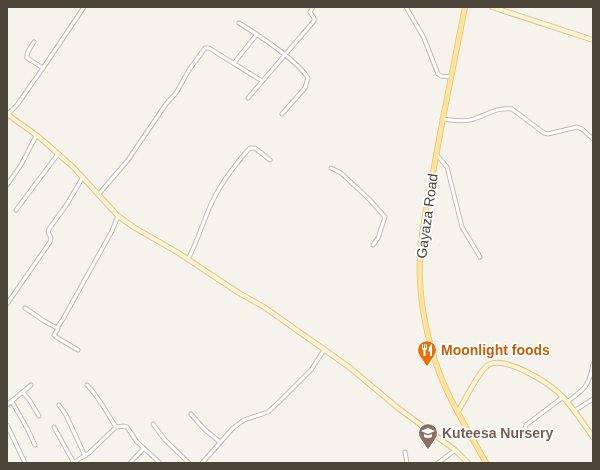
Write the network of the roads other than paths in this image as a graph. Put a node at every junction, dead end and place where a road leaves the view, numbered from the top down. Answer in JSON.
{"nodes":[{"id":1,"x":84,"y":7,"type":"edge"},
{"id":2,"x":313,"y":7,"type":"edge"},
{"id":3,"x":406,"y":7,"type":"edge"},
{"id":4,"x":465,"y":7,"type":"edge"},
{"id":5,"x":492,"y":7,"type":"edge"},
{"id":6,"x":239,"y":23,"type":"dead end"},
{"id":7,"x":257,"y":34,"type":"junction"},
{"id":8,"x":593,"y":40,"type":"edge"},
{"id":9,"x":34,"y":42,"type":"dead end"},
{"id":10,"x":284,"y":55,"type":"junction"},
{"id":11,"x":234,"y":63,"type":"junction"},
{"id":12,"x":43,"y":68,"type":"junction"},
{"id":13,"x":451,"y":77,"type":"junction"},
{"id":14,"x":262,"y":81,"type":"junction"},
{"id":15,"x":248,"y":98,"type":"dead end"},
{"id":16,"x":7,"y":114,"type":"edge"},
{"id":17,"x":282,"y":114,"type":"dead end"},
{"id":18,"x":442,"y":119,"type":"junction"},
{"id":19,"x":36,"y":136,"type":"junction"},
{"id":20,"x":593,"y":139,"type":"edge"},
{"id":21,"x":58,"y":154,"type":"junction"},
{"id":22,"x":436,"y":154,"type":"junction"},
{"id":23,"x":270,"y":160,"type":"dead end"},
{"id":24,"x":332,"y":168,"type":"dead end"},
{"id":25,"x":83,"y":177,"type":"junction"},
{"id":26,"x":7,"y":185,"type":"edge"},
{"id":27,"x":98,"y":195,"type":"junction"},
{"id":28,"x":16,"y":210,"type":"dead end"},
{"id":29,"x":118,"y":216,"type":"junction"},
{"id":30,"x":373,"y":245,"type":"dead end"},
{"id":31,"x":480,"y":257,"type":"dead end"},
{"id":32,"x":188,"y":259,"type":"junction"},
{"id":33,"x":7,"y":304,"type":"edge"},
{"id":34,"x":25,"y":308,"type":"dead end"},
{"id":35,"x":57,"y":328,"type":"junction"},
{"id":36,"x":78,"y":350,"type":"dead end"},
{"id":37,"x":324,"y":350,"type":"junction"},
{"id":38,"x":593,"y":364,"type":"edge"},
{"id":39,"x":31,"y":385,"type":"dead end"},
{"id":40,"x":87,"y":385,"type":"dead end"},
{"id":41,"x":22,"y":392,"type":"junction"},
{"id":42,"x":563,"y":397,"type":"junction"},
{"id":43,"x":593,"y":399,"type":"edge"},
{"id":44,"x":12,"y":402,"type":"junction"},
{"id":45,"x":567,"y":402,"type":"junction"},
{"id":46,"x":7,"y":405,"type":"edge"},
{"id":47,"x":59,"y":405,"type":"dead end"},
{"id":48,"x":574,"y":411,"type":"junction"},
{"id":49,"x":458,"y":412,"type":"junction"},
{"id":50,"x":191,"y":414,"type":"dead end"},
{"id":51,"x":39,"y":416,"type":"dead end"},
{"id":52,"x":153,"y":424,"type":"dead end"},
{"id":53,"x":7,"y":425,"type":"edge"},
{"id":54,"x":54,"y":427,"type":"dead end"},
{"id":55,"x":116,"y":427,"type":"junction"},
{"id":56,"x":528,"y":436,"type":"dead end"},
{"id":57,"x":593,"y":437,"type":"edge"},
{"id":58,"x":220,"y":442,"type":"junction"},
{"id":59,"x":35,"y":445,"type":"dead end"},
{"id":60,"x":144,"y":448,"type":"junction"},
{"id":61,"x":455,"y":450,"type":"junction"},
{"id":62,"x":405,"y":452,"type":"dead end"},
{"id":63,"x":85,"y":456,"type":"junction"},
{"id":64,"x":25,"y":463,"type":"edge"},
{"id":65,"x":73,"y":463,"type":"edge"},
{"id":66,"x":130,"y":463,"type":"edge"},
{"id":67,"x":160,"y":463,"type":"edge"},
{"id":68,"x":189,"y":463,"type":"edge"},
{"id":69,"x":202,"y":463,"type":"edge"},
{"id":70,"x":407,"y":463,"type":"edge"},
{"id":71,"x":438,"y":463,"type":"edge"},
{"id":72,"x":468,"y":463,"type":"edge"},
{"id":73,"x":486,"y":463,"type":"edge"}],
"edges":[{"from":1,"to":12,"type":"street"},
{"from":2,"to":10,"type":"street"},
{"from":3,"to":13,"type":"street"},
{"from":4,"to":13,"type":"main road","name":"Gayaza Road"},
{"from":5,"to":8,"type":"street"},
{"from":6,"to":7,"type":"street"},
{"from":7,"to":10,"type":"street"},
{"from":7,"to":11,"type":"street"},
{"from":9,"to":12,"type":"street"},
{"from":10,"to":14,"type":"street"},
{"from":10,"to":17,"type":"street"},
{"from":11,"to":14,"type":"street"},
{"from":11,"to":27,"type":"street"},
{"from":12,"to":16,"type":"street"},
{"from":13,"to":18,"type":"main road","name":"Gayaza Road"},
{"from":14,"to":15,"type":"street"},
{"from":16,"to":19,"type":"street"},
{"from":18,"to":20,"type":"street"},
{"from":18,"to":22,"type":"main road","name":"Gayaza Road"},
{"from":19,"to":21,"type":"street"},
{"from":19,"to":26,"type":"street"},
{"from":21,"to":25,"type":"street"},
{"from":21,"to":28,"type":"street"},
{"from":22,"to":31,"type":"street"},
{"from":22,"to":49,"type":"main road","name":"Gayaza Road"},
{"from":23,"to":32,"type":"street"},
{"from":24,"to":30,"type":"street"},
{"from":25,"to":27,"type":"street"},
{"from":25,"to":33,"type":"street"},
{"from":27,"to":29,"type":"street"},
{"from":29,"to":32,"type":"street"},
{"from":29,"to":35,"type":"street"},
{"from":32,"to":37,"type":"street"},
{"from":34,"to":35,"type":"street"},
{"from":35,"to":36,"type":"street"},
{"from":37,"to":58,"type":"street"},
{"from":37,"to":61,"type":"street"},
{"from":38,"to":45,"type":"street"},
{"from":39,"to":41,"type":"street"},
{"from":40,"to":55,"type":"street"},
{"from":41,"to":44,"type":"street"},
{"from":41,"to":51,"type":"street"},
{"from":42,"to":45,"type":"street"},
{"from":42,"to":49,"type":"street"},
{"from":42,"to":56,"type":"street"},
{"from":43,"to":48,"type":"street"},
{"from":44,"to":46,"type":"street"},
{"from":44,"to":59,"type":"street"},
{"from":45,"to":48,"type":"street"},
{"from":47,"to":63,"type":"street"},
{"from":48,"to":57,"type":"street"},
{"from":49,"to":73,"type":"main road","name":"Gayaza Road"},
{"from":50,"to":58,"type":"street"},
{"from":52,"to":68,"type":"street"},
{"from":53,"to":64,"type":"street"},
{"from":54,"to":65,"type":"street"},
{"from":55,"to":60,"type":"street"},
{"from":55,"to":63,"type":"street"},
{"from":58,"to":69,"type":"street"},
{"from":60,"to":66,"type":"street"},
{"from":60,"to":67,"type":"street"},
{"from":61,"to":71,"type":"street"},
{"from":61,"to":72,"type":"street"},
{"from":62,"to":70,"type":"street"},
{"from":63,"to":65,"type":"street"}]}
